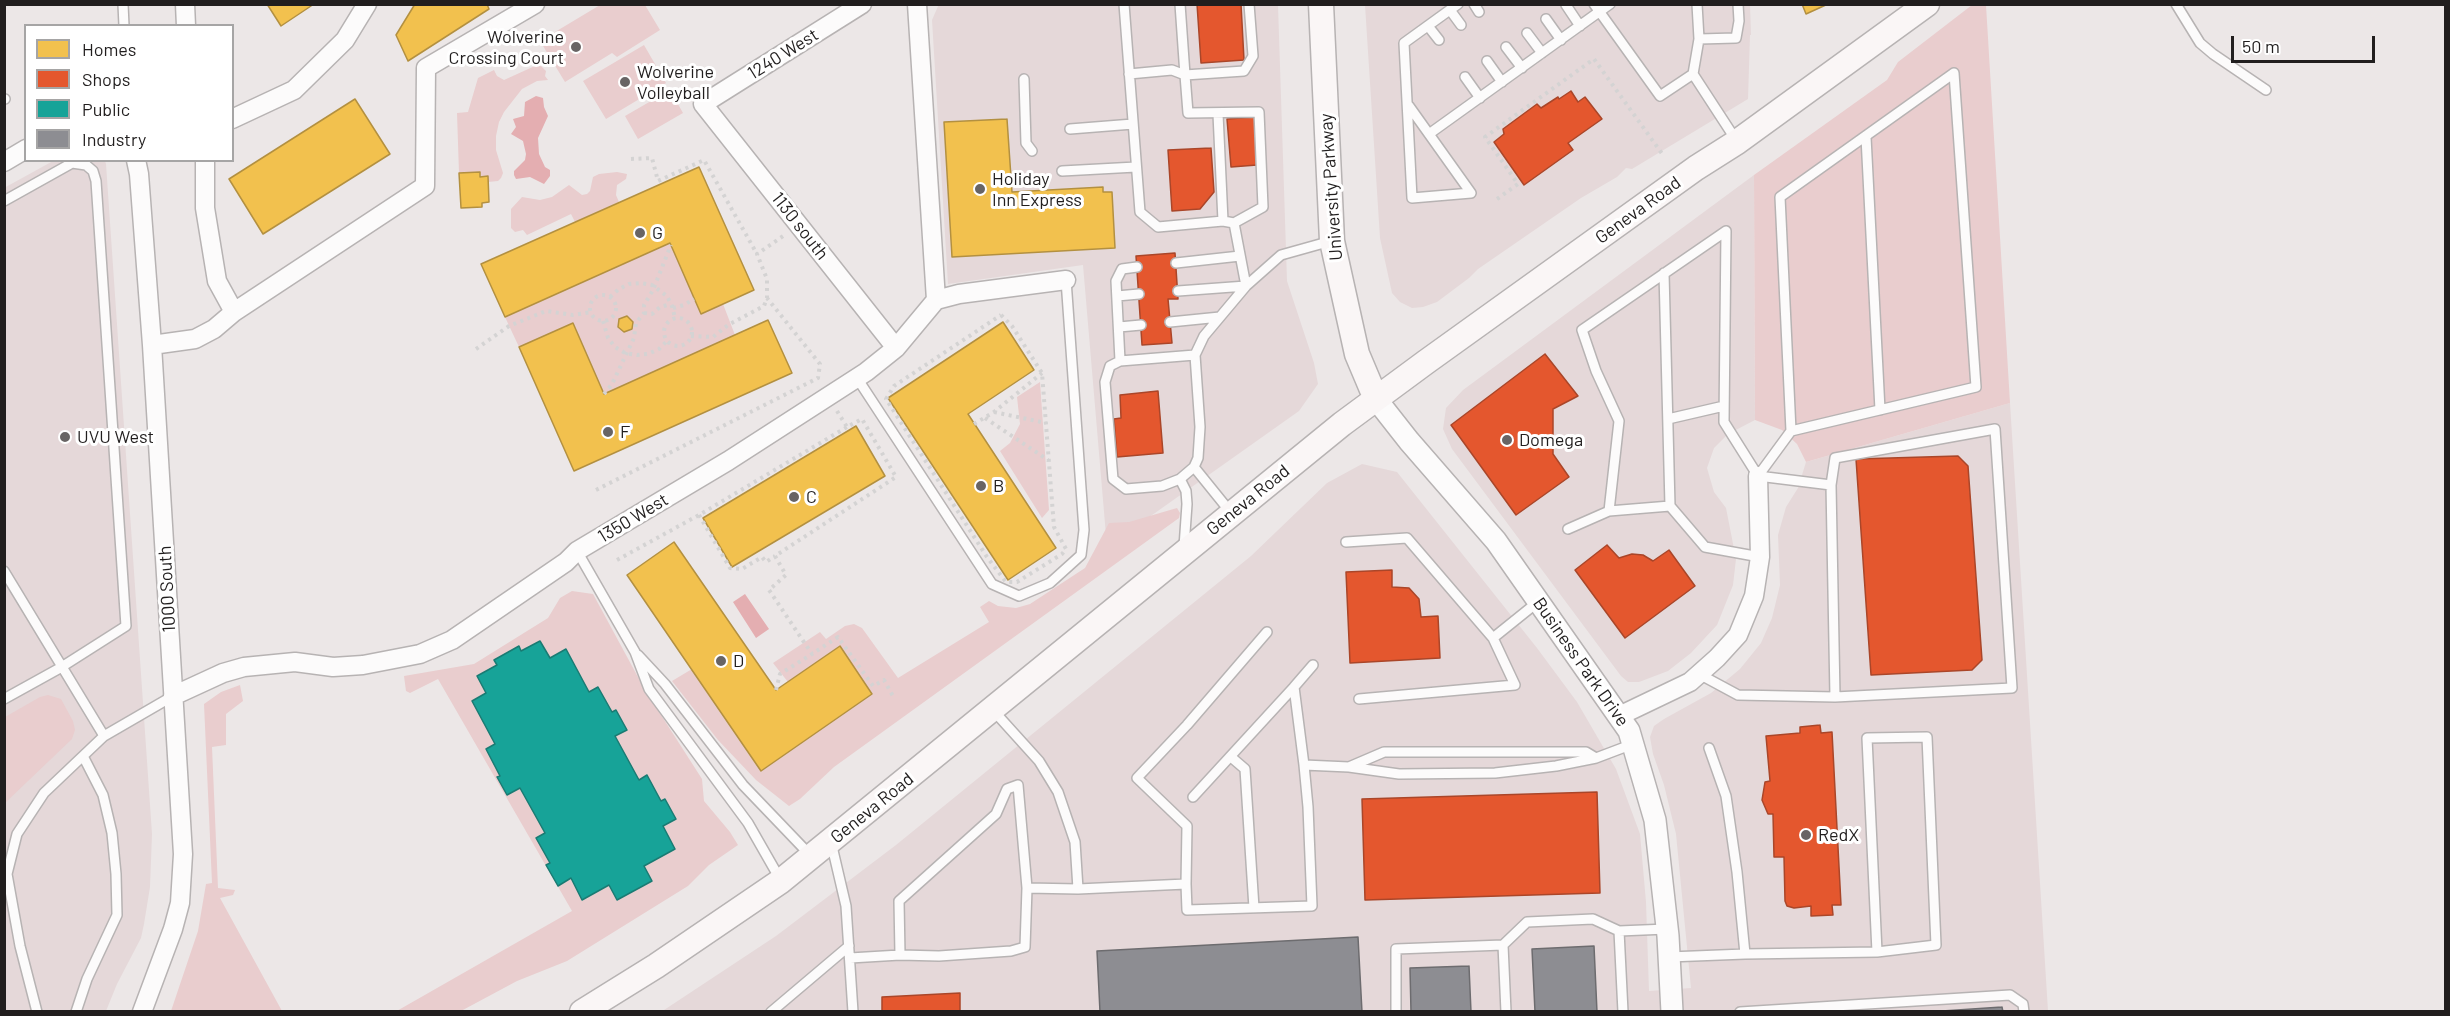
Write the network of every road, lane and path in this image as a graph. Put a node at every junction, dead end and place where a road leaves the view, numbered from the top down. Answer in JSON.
{"nodes":[{"id":1,"x":123,"y":4,"type":"edge"},
{"id":2,"x":185,"y":4,"type":"edge"},
{"id":3,"x":367,"y":4,"type":"edge"},
{"id":4,"x":535,"y":4,"type":"edge"},
{"id":5,"x":862,"y":4,"type":"edge"},
{"id":6,"x":917,"y":4,"type":"edge"},
{"id":7,"x":1124,"y":4,"type":"edge"},
{"id":8,"x":1180,"y":4,"type":"edge"},
{"id":9,"x":1250,"y":4,"type":"edge"},
{"id":10,"x":1321,"y":4,"type":"edge"},
{"id":11,"x":1610,"y":4,"type":"edge"},
{"id":12,"x":1697,"y":4,"type":"edge"},
{"id":13,"x":1738,"y":4,"type":"edge"},
{"id":14,"x":1927,"y":4,"type":"edge"},
{"id":15,"x":2176,"y":4,"type":"edge"},
{"id":16,"x":1566,"y":5,"type":"edge"},
{"id":17,"x":1454,"y":7,"type":"edge"},
{"id":18,"x":1597,"y":8,"type":"edge"},
{"id":19,"x":1546,"y":19,"type":"dead end"},
{"id":20,"x":124,"y":24,"type":"edge"},
{"id":21,"x":186,"y":24,"type":"edge"},
{"id":22,"x":1461,"y":25,"type":"dead end"},
{"id":23,"x":1428,"y":26,"type":"junction"},
{"id":24,"x":1580,"y":26,"type":"junction"},
{"id":25,"x":1527,"y":33,"type":"dead end"},
{"id":26,"x":1699,"y":39,"type":"junction"},
{"id":27,"x":1439,"y":40,"type":"dead end"},
{"id":28,"x":1561,"y":40,"type":"junction"},
{"id":29,"x":1506,"y":48,"type":"dead end"},
{"id":30,"x":1542,"y":53,"type":"junction"},
{"id":31,"x":1487,"y":61,"type":"dead end"},
{"id":32,"x":1522,"y":68,"type":"junction"},
{"id":33,"x":1129,"y":74,"type":"junction"},
{"id":34,"x":1693,"y":74,"type":"junction"},
{"id":35,"x":1185,"y":75,"type":"junction"},
{"id":36,"x":1465,"y":77,"type":"dead end"},
{"id":37,"x":1024,"y":79,"type":"dead end"},
{"id":38,"x":1502,"y":82,"type":"junction"},
{"id":39,"x":2266,"y":90,"type":"dead end"},
{"id":40,"x":1480,"y":98,"type":"junction"},
{"id":41,"x":703,"y":104,"type":"joint"},
{"id":42,"x":1409,"y":106,"type":"junction"},
{"id":43,"x":1218,"y":114,"type":"junction"},
{"id":44,"x":234,"y":118,"type":"edge"},
{"id":45,"x":1133,"y":124,"type":"junction"},
{"id":46,"x":1070,"y":129,"type":"dead end"},
{"id":47,"x":1429,"y":134,"type":"junction"},
{"id":48,"x":1866,"y":137,"type":"junction"},
{"id":49,"x":1737,"y":142,"type":"junction"},
{"id":50,"x":24,"y":150,"type":"edge"},
{"id":51,"x":1032,"y":151,"type":"dead end"},
{"id":52,"x":1663,"y":155,"type":"dead end"},
{"id":53,"x":631,"y":159,"type":"dead end"},
{"id":54,"x":4,"y":162,"type":"edge"},
{"id":55,"x":136,"y":162,"type":"edge"},
{"id":56,"x":205,"y":162,"type":"edge"},
{"id":57,"x":1136,"y":167,"type":"junction"},
{"id":58,"x":1062,"y":171,"type":"dead end"},
{"id":59,"x":1497,"y":200,"type":"dead end"},
{"id":60,"x":4,"y":201,"type":"edge"},
{"id":61,"x":1223,"y":221,"type":"junction"},
{"id":62,"x":1234,"y":223,"type":"junction"},
{"id":63,"x":799,"y":225,"type":"junction"},
{"id":64,"x":1332,"y":241,"type":"junction"},
{"id":65,"x":671,"y":245,"type":"dead end"},
{"id":66,"x":757,"y":254,"type":"junction"},
{"id":67,"x":1240,"y":256,"type":"junction"},
{"id":68,"x":1176,"y":263,"type":"dead end"},
{"id":69,"x":1137,"y":267,"type":"dead end"},
{"id":70,"x":1664,"y":273,"type":"junction"},
{"id":71,"x":1065,"y":279,"type":"joint"},
{"id":72,"x":654,"y":286,"type":"junction"},
{"id":73,"x":1246,"y":286,"type":"junction"},
{"id":74,"x":1178,"y":291,"type":"dead end"},
{"id":75,"x":1139,"y":294,"type":"dead end"},
{"id":76,"x":1117,"y":296,"type":"junction"},
{"id":77,"x":610,"y":297,"type":"junction"},
{"id":78,"x":767,"y":298,"type":"junction"},
{"id":79,"x":694,"y":299,"type":"dead end"},
{"id":80,"x":936,"y":300,"type":"junction"},
{"id":81,"x":672,"y":306,"type":"junction"},
{"id":82,"x":234,"y":312,"type":"junction"},
{"id":83,"x":591,"y":312,"type":"junction"},
{"id":84,"x":644,"y":313,"type":"junction"},
{"id":85,"x":1220,"y":317,"type":"junction"},
{"id":86,"x":675,"y":318,"type":"junction"},
{"id":87,"x":603,"y":321,"type":"junction"},
{"id":88,"x":1170,"y":322,"type":"dead end"},
{"id":89,"x":1141,"y":325,"type":"dead end"},
{"id":90,"x":1119,"y":327,"type":"junction"},
{"id":91,"x":691,"y":336,"type":"junction"},
{"id":92,"x":667,"y":341,"type":"junction"},
{"id":93,"x":152,"y":345,"type":"junction"},
{"id":94,"x":896,"y":348,"type":"junction"},
{"id":95,"x":476,"y":349,"type":"dead end"},
{"id":96,"x":625,"y":353,"type":"junction"},
{"id":97,"x":1195,"y":355,"type":"junction"},
{"id":98,"x":1120,"y":361,"type":"junction"},
{"id":99,"x":1042,"y":373,"type":"junction"},
{"id":100,"x":857,"y":378,"type":"junction"},
{"id":101,"x":604,"y":394,"type":"dead end"},
{"id":102,"x":1376,"y":399,"type":"junction"},
{"id":103,"x":1724,"y":406,"type":"junction"},
{"id":104,"x":1880,"y":410,"type":"junction"},
{"id":105,"x":837,"y":411,"type":"dead end"},
{"id":106,"x":994,"y":412,"type":"junction"},
{"id":107,"x":985,"y":418,"type":"junction"},
{"id":108,"x":1668,"y":419,"type":"junction"},
{"id":109,"x":1046,"y":423,"type":"junction"},
{"id":110,"x":974,"y":424,"type":"dead end"},
{"id":111,"x":847,"y":427,"type":"junction"},
{"id":112,"x":1791,"y":430,"type":"junction"},
{"id":113,"x":1049,"y":460,"type":"junction"},
{"id":114,"x":1194,"y":467,"type":"junction"},
{"id":115,"x":1758,"y":476,"type":"junction"},
{"id":116,"x":1180,"y":479,"type":"junction"},
{"id":117,"x":1831,"y":485,"type":"junction"},
{"id":118,"x":596,"y":490,"type":"dead end"},
{"id":119,"x":1670,"y":506,"type":"junction"},
{"id":120,"x":1609,"y":511,"type":"junction"},
{"id":121,"x":1232,"y":514,"type":"junction"},
{"id":122,"x":699,"y":515,"type":"junction"},
{"id":123,"x":1568,"y":529,"type":"dead end"},
{"id":124,"x":1346,"y":542,"type":"dead end"},
{"id":125,"x":577,"y":551,"type":"junction"},
{"id":126,"x":1183,"y":553,"type":"junction"},
{"id":127,"x":776,"y":556,"type":"junction"},
{"id":128,"x":1760,"y":557,"type":"junction"},
{"id":129,"x":617,"y":560,"type":"dead end"},
{"id":130,"x":4,"y":571,"type":"edge"},
{"id":131,"x":1539,"y":601,"type":"junction"},
{"id":132,"x":1267,"y":632,"type":"dead end"},
{"id":133,"x":1493,"y":638,"type":"junction"},
{"id":134,"x":635,"y":652,"type":"junction"},
{"id":135,"x":812,"y":654,"type":"junction"},
{"id":136,"x":1313,"y":665,"type":"dead end"},
{"id":137,"x":60,"y":668,"type":"junction"},
{"id":138,"x":1699,"y":674,"type":"junction"},
{"id":139,"x":1294,"y":687,"type":"junction"},
{"id":140,"x":776,"y":690,"type":"dead end"},
{"id":141,"x":173,"y":696,"type":"junction"},
{"id":142,"x":1835,"y":697,"type":"junction"},
{"id":143,"x":894,"y":698,"type":"dead end"},
{"id":144,"x":4,"y":699,"type":"edge"},
{"id":145,"x":1359,"y":699,"type":"dead end"},
{"id":146,"x":992,"y":709,"type":"junction"},
{"id":147,"x":1618,"y":716,"type":"junction"},
{"id":148,"x":104,"y":736,"type":"junction"},
{"id":149,"x":1633,"y":744,"type":"junction"},
{"id":150,"x":1709,"y":748,"type":"dead end"},
{"id":151,"x":83,"y":756,"type":"junction"},
{"id":152,"x":1231,"y":757,"type":"junction"},
{"id":153,"x":1596,"y":758,"type":"junction"},
{"id":154,"x":1304,"y":765,"type":"junction"},
{"id":155,"x":1349,"y":767,"type":"junction"},
{"id":156,"x":1193,"y":797,"type":"dead end"},
{"id":157,"x":831,"y":842,"type":"junction"},
{"id":158,"x":812,"y":857,"type":"junction"},
{"id":159,"x":781,"y":881,"type":"junction"},
{"id":160,"x":1186,"y":884,"type":"junction"},
{"id":161,"x":1027,"y":888,"type":"junction"},
{"id":162,"x":1078,"y":889,"type":"junction"},
{"id":163,"x":1254,"y":908,"type":"junction"},
{"id":164,"x":1667,"y":928,"type":"junction"},
{"id":165,"x":1619,"y":931,"type":"junction"},
{"id":166,"x":1503,"y":945,"type":"junction"},
{"id":167,"x":849,"y":946,"type":"junction"},
{"id":168,"x":1877,"y":952,"type":"junction"},
{"id":169,"x":1744,"y":954,"type":"junction"},
{"id":170,"x":900,"y":955,"type":"junction"},
{"id":171,"x":1669,"y":957,"type":"junction"},
{"id":172,"x":850,"y":958,"type":"junction"},
{"id":173,"x":596,"y":1008,"type":"edge"},
{"id":174,"x":37,"y":1011,"type":"edge"},
{"id":175,"x":76,"y":1011,"type":"edge"},
{"id":176,"x":142,"y":1011,"type":"edge"},
{"id":177,"x":771,"y":1011,"type":"edge"},
{"id":178,"x":853,"y":1011,"type":"edge"},
{"id":179,"x":1396,"y":1011,"type":"edge"},
{"id":180,"x":1506,"y":1011,"type":"edge"},
{"id":181,"x":1623,"y":1011,"type":"edge"},
{"id":182,"x":1672,"y":1011,"type":"edge"},
{"id":183,"x":1740,"y":1011,"type":"edge"},
{"id":184,"x":2024,"y":1011,"type":"edge"}],
"edges":[{"from":1,"to":20,"type":"lane"},
{"from":2,"to":21,"type":"street"},
{"from":3,"to":44,"type":"street"},
{"from":4,"to":82,"type":"street"},
{"from":5,"to":41,"type":"street","name":"1240 West"},
{"from":6,"to":80,"type":"street"},
{"from":7,"to":33,"type":"lane"},
{"from":8,"to":35,"type":"lane"},
{"from":9,"to":35,"type":"lane"},
{"from":10,"to":64,"type":"main road","name":"University Parkway"},
{"from":11,"to":18,"type":"lane"},
{"from":12,"to":26,"type":"lane"},
{"from":13,"to":26,"type":"lane"},
{"from":14,"to":49,"type":"main road","name":"Geneva Road"},
{"from":15,"to":39,"type":"lane"},
{"from":16,"to":24,"type":"lane"},
{"from":17,"to":22,"type":"lane"},
{"from":17,"to":23,"type":"lane"},
{"from":18,"to":24,"type":"lane"},
{"from":18,"to":34,"type":"lane"},
{"from":19,"to":28,"type":"lane"},
{"from":23,"to":27,"type":"lane"},
{"from":23,"to":42,"type":"lane"},
{"from":24,"to":28,"type":"lane"},
{"from":25,"to":30,"type":"lane"},
{"from":26,"to":34,"type":"lane"},
{"from":28,"to":30,"type":"lane"},
{"from":29,"to":32,"type":"lane"},
{"from":30,"to":32,"type":"lane"},
{"from":31,"to":38,"type":"lane"},
{"from":32,"to":38,"type":"lane"},
{"from":33,"to":35,"type":"lane"},
{"from":33,"to":45,"type":"lane"},
{"from":34,"to":49,"type":"lane"},
{"from":35,"to":43,"type":"lane"},
{"from":36,"to":40,"type":"lane"},
{"from":37,"to":51,"type":"lane"},
{"from":38,"to":40,"type":"lane"},
{"from":40,"to":47,"type":"lane"},
{"from":41,"to":63,"type":"street","name":"1130 south"},
{"from":42,"to":47,"type":"lane"},
{"from":42,"to":47,"type":"lane"},
{"from":43,"to":61,"type":"lane"},
{"from":43,"to":62,"type":"lane"},
{"from":45,"to":46,"type":"lane"},
{"from":45,"to":57,"type":"lane"},
{"from":48,"to":104,"type":"lane"},
{"from":48,"to":104,"type":"lane"},
{"from":48,"to":112,"type":"lane"},
{"from":49,"to":102,"type":"main road","name":"Geneva Road"},
{"from":50,"to":54,"type":"street"},
{"from":52,"to":59,"type":"path"},
{"from":53,"to":66,"type":"path"},
{"from":55,"to":93,"type":"street","name":"1000 South"},
{"from":56,"to":82,"type":"street"},
{"from":57,"to":58,"type":"lane"},
{"from":57,"to":61,"type":"lane"},
{"from":60,"to":137,"type":"lane"},
{"from":61,"to":62,"type":"lane"},
{"from":62,"to":67,"type":"lane"},
{"from":63,"to":66,"type":"path"},
{"from":63,"to":94,"type":"street","name":"1130 south"},
{"from":64,"to":73,"type":"lane"},
{"from":64,"to":102,"type":"main road","name":"University Parkway"},
{"from":65,"to":72,"type":"path"},
{"from":66,"to":78,"type":"path"},
{"from":67,"to":68,"type":"lane"},
{"from":67,"to":73,"type":"lane"},
{"from":69,"to":76,"type":"lane"},
{"from":70,"to":103,"type":"lane"},
{"from":70,"to":108,"type":"lane"},
{"from":70,"to":120,"type":"lane"},
{"from":71,"to":80,"type":"street"},
{"from":71,"to":100,"type":"lane"},
{"from":72,"to":77,"type":"path"},
{"from":72,"to":81,"type":"path"},
{"from":72,"to":84,"type":"path"},
{"from":73,"to":74,"type":"lane"},
{"from":73,"to":85,"type":"lane"},
{"from":75,"to":76,"type":"lane"},
{"from":76,"to":90,"type":"lane"},
{"from":77,"to":83,"type":"path"},
{"from":77,"to":87,"type":"path"},
{"from":78,"to":91,"type":"path"},
{"from":78,"to":118,"type":"path"},
{"from":79,"to":81,"type":"path"},
{"from":80,"to":94,"type":"street","name":"1350 West"},
{"from":81,"to":84,"type":"path"},
{"from":81,"to":86,"type":"path"},
{"from":82,"to":93,"type":"street"},
{"from":83,"to":87,"type":"path"},
{"from":83,"to":95,"type":"path"},
{"from":84,"to":96,"type":"path"},
{"from":85,"to":88,"type":"lane"},
{"from":85,"to":97,"type":"lane"},
{"from":86,"to":91,"type":"path"},
{"from":86,"to":92,"type":"path"},
{"from":87,"to":96,"type":"path"},
{"from":89,"to":90,"type":"lane"},
{"from":90,"to":98,"type":"lane"},
{"from":91,"to":92,"type":"path"},
{"from":92,"to":96,"type":"path"},
{"from":93,"to":141,"type":"street","name":"1000 South"},
{"from":94,"to":100,"type":"street","name":"1350 West"},
{"from":96,"to":101,"type":"path"},
{"from":97,"to":98,"type":"lane"},
{"from":97,"to":114,"type":"lane"},
{"from":98,"to":116,"type":"lane"},
{"from":99,"to":106,"type":"path"},
{"from":99,"to":109,"type":"path"},
{"from":99,"to":113,"type":"path"},
{"from":100,"to":125,"type":"street","name":"1350 West"},
{"from":102,"to":121,"type":"main road","name":"Geneva Road"},
{"from":102,"to":131,"type":"street","name":"Business Park Drive"},
{"from":103,"to":108,"type":"lane"},
{"from":103,"to":115,"type":"lane"},
{"from":104,"to":112,"type":"lane"},
{"from":105,"to":111,"type":"path"},
{"from":106,"to":107,"type":"path"},
{"from":106,"to":109,"type":"path"},
{"from":107,"to":110,"type":"path"},
{"from":107,"to":113,"type":"path"},
{"from":108,"to":119,"type":"lane"},
{"from":109,"to":113,"type":"path"},
{"from":111,"to":122,"type":"path"},
{"from":111,"to":127,"type":"path"},
{"from":112,"to":115,"type":"lane"},
{"from":114,"to":116,"type":"lane"},
{"from":114,"to":121,"type":"lane"},
{"from":115,"to":117,"type":"lane"},
{"from":115,"to":128,"type":"street"},
{"from":116,"to":126,"type":"lane"},
{"from":117,"to":142,"type":"lane"},
{"from":117,"to":142,"type":"lane"},
{"from":119,"to":120,"type":"lane"},
{"from":119,"to":128,"type":"lane"},
{"from":120,"to":123,"type":"lane"},
{"from":121,"to":126,"type":"main road","name":"Geneva Road"},
{"from":122,"to":127,"type":"path"},
{"from":122,"to":129,"type":"path"},
{"from":124,"to":133,"type":"lane"},
{"from":125,"to":134,"type":"lane"},
{"from":125,"to":141,"type":"street","name":"1350 West"},
{"from":126,"to":146,"type":"main road","name":"Geneva Road"},
{"from":127,"to":135,"type":"path"},
{"from":128,"to":138,"type":"street"},
{"from":130,"to":137,"type":"lane"},
{"from":131,"to":133,"type":"lane"},
{"from":131,"to":147,"type":"street","name":"Business Park Drive"},
{"from":132,"to":160,"type":"lane"},
{"from":133,"to":145,"type":"lane"},
{"from":134,"to":158,"type":"lane"},
{"from":134,"to":159,"type":"lane"},
{"from":135,"to":140,"type":"path"},
{"from":135,"to":143,"type":"path"},
{"from":136,"to":139,"type":"lane"},
{"from":137,"to":144,"type":"lane"},
{"from":137,"to":148,"type":"lane"},
{"from":138,"to":142,"type":"lane"},
{"from":138,"to":147,"type":"street"},
{"from":139,"to":152,"type":"lane"},
{"from":139,"to":154,"type":"lane"},
{"from":141,"to":148,"type":"lane"},
{"from":141,"to":176,"type":"street","name":"1000 South"},
{"from":146,"to":157,"type":"main road","name":"Geneva Road"},
{"from":146,"to":162,"type":"lane"},
{"from":147,"to":149,"type":"street","name":"Business Park Drive"},
{"from":148,"to":151,"type":"lane"},
{"from":149,"to":153,"type":"lane"},
{"from":149,"to":164,"type":"street","name":"Business Park Drive"},
{"from":150,"to":169,"type":"lane"},
{"from":151,"to":174,"type":"lane"},
{"from":151,"to":175,"type":"lane"},
{"from":152,"to":156,"type":"lane"},
{"from":152,"to":163,"type":"lane"},
{"from":153,"to":155,"type":"lane"},
{"from":153,"to":155,"type":"lane"},
{"from":154,"to":155,"type":"lane"},
{"from":154,"to":163,"type":"lane"},
{"from":157,"to":158,"type":"main road","name":"Geneva Road"},
{"from":157,"to":167,"type":"lane"},
{"from":158,"to":159,"type":"main road","name":"Geneva Road"},
{"from":159,"to":173,"type":"main road","name":"Geneva Road"},
{"from":160,"to":162,"type":"lane"},
{"from":160,"to":163,"type":"lane"},
{"from":161,"to":162,"type":"lane"},
{"from":161,"to":170,"type":"lane"},
{"from":161,"to":170,"type":"lane"},
{"from":164,"to":165,"type":"lane"},
{"from":164,"to":171,"type":"street","name":"Business Park Drive"},
{"from":165,"to":166,"type":"lane"},
{"from":165,"to":181,"type":"lane"},
{"from":166,"to":179,"type":"lane"},
{"from":166,"to":180,"type":"lane"},
{"from":167,"to":172,"type":"lane"},
{"from":167,"to":177,"type":"lane"},
{"from":168,"to":168,"type":"lane"},
{"from":168,"to":169,"type":"lane"},
{"from":169,"to":171,"type":"lane"},
{"from":170,"to":172,"type":"lane"},
{"from":171,"to":182,"type":"street","name":"Business Park Drive"},
{"from":172,"to":178,"type":"lane"},
{"from":183,"to":184,"type":"lane"}]}
